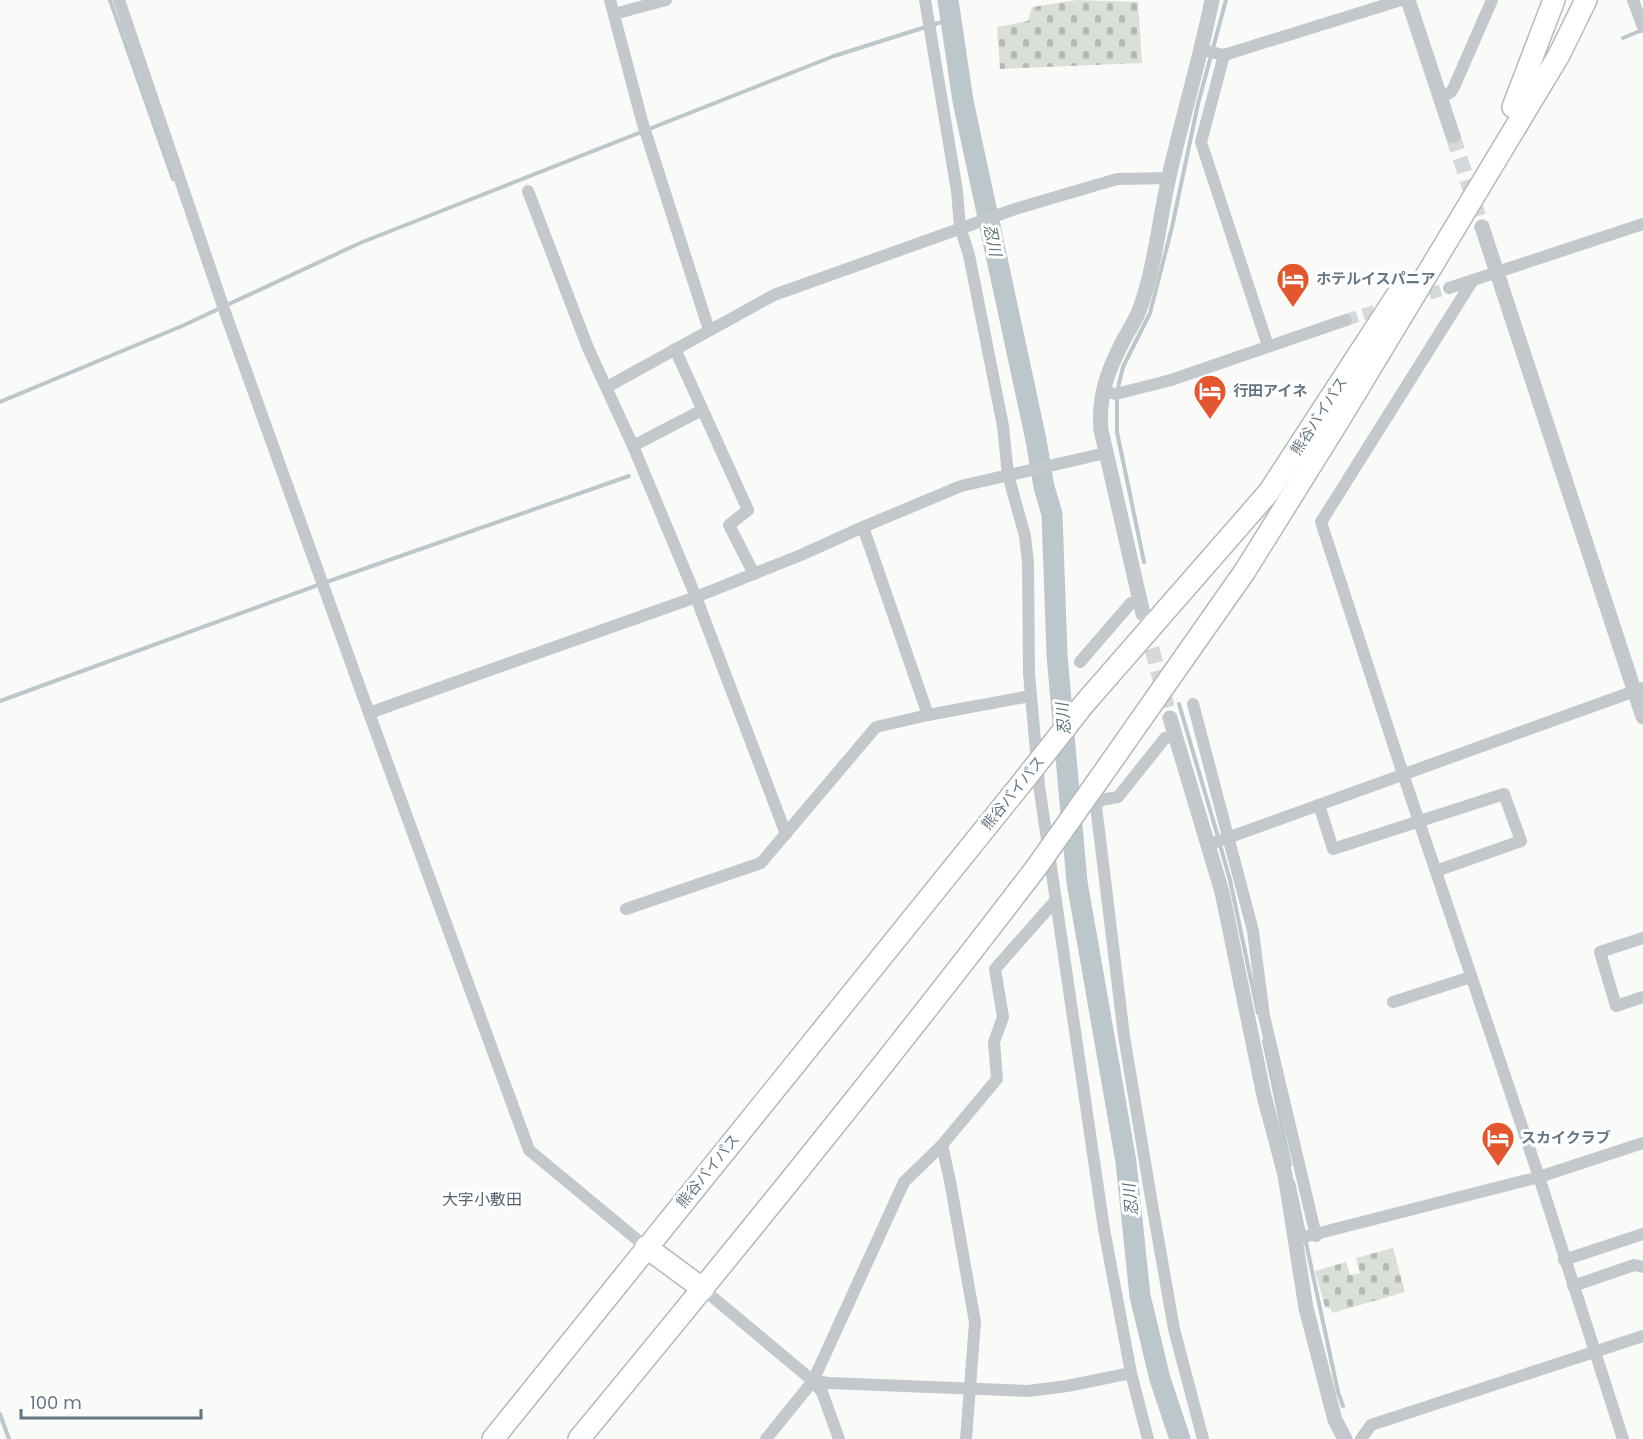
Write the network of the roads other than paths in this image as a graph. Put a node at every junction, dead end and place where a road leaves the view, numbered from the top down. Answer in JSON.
{"nodes":[{"id":1,"x":119,"y":0,"type":"edge"},
{"id":2,"x":610,"y":0,"type":"edge"},
{"id":3,"x":666,"y":0,"type":"edge"},
{"id":4,"x":925,"y":0,"type":"edge"},
{"id":5,"x":1212,"y":0,"type":"edge"},
{"id":6,"x":1401,"y":0,"type":"edge"},
{"id":7,"x":1408,"y":0,"type":"edge"},
{"id":8,"x":1492,"y":0,"type":"edge"},
{"id":9,"x":1554,"y":0,"type":"edge"},
{"id":10,"x":1572,"y":0,"type":"edge"},
{"id":11,"x":1586,"y":0,"type":"edge"},
{"id":12,"x":1632,"y":0,"type":"edge"},
{"id":13,"x":614,"y":14,"type":"junction"},
{"id":14,"x":1643,"y":27,"type":"edge"},
{"id":15,"x":1203,"y":50,"type":"junction"},
{"id":16,"x":1222,"y":54,"type":"junction"},
{"id":17,"x":1440,"y":98,"type":"junction"},
{"id":18,"x":1513,"y":107,"type":"junction"},
{"id":19,"x":1453,"y":136,"type":"tunnel mouth"},
{"id":20,"x":1169,"y":178,"type":"junction"},
{"id":21,"x":528,"y":191,"type":"dead end"},
{"id":22,"x":1643,"y":224,"type":"edge"},
{"id":23,"x":963,"y":226,"type":"junction"},
{"id":24,"x":1482,"y":226,"type":"tunnel mouth"},
{"id":25,"x":1497,"y":271,"type":"junction"},
{"id":26,"x":1473,"y":280,"type":"junction"},
{"id":27,"x":1449,"y":288,"type":"tunnel mouth"},
{"id":28,"x":1346,"y":320,"type":"tunnel mouth"},
{"id":29,"x":709,"y":330,"type":"junction"},
{"id":30,"x":1268,"y":346,"type":"junction"},
{"id":31,"x":675,"y":349,"type":"junction"},
{"id":32,"x":607,"y":387,"type":"junction"},
{"id":33,"x":1109,"y":393,"type":"junction"},
{"id":34,"x":702,"y":410,"type":"junction"},
{"id":35,"x":633,"y":446,"type":"junction"},
{"id":36,"x":1106,"y":453,"type":"junction"},
{"id":37,"x":1013,"y":474,"type":"junction"},
{"id":38,"x":863,"y":526,"type":"junction"},
{"id":39,"x":754,"y":574,"type":"junction"},
{"id":40,"x":696,"y":597,"type":"junction"},
{"id":41,"x":1141,"y":608,"type":"joint"},
{"id":42,"x":1080,"y":662,"type":"dead end"},
{"id":43,"x":1639,"y":689,"type":"edge"},
{"id":44,"x":1030,"y":696,"type":"junction"},
{"id":45,"x":1193,"y":704,"type":"dead end"},
{"id":46,"x":369,"y":713,"type":"junction"},
{"id":47,"x":928,"y":715,"type":"junction"},
{"id":48,"x":1170,"y":717,"type":"tunnel mouth"},
{"id":49,"x":1643,"y":717,"type":"edge"},
{"id":50,"x":1175,"y":736,"type":"junction"},
{"id":51,"x":1403,"y":774,"type":"junction"},
{"id":52,"x":1319,"y":805,"type":"junction"},
{"id":53,"x":1419,"y":821,"type":"junction"},
{"id":54,"x":786,"y":834,"type":"junction"},
{"id":55,"x":1218,"y":842,"type":"junction"},
{"id":56,"x":1436,"y":871,"type":"junction"},
{"id":57,"x":1055,"y":900,"type":"junction"},
{"id":58,"x":626,"y":909,"type":"dead end"},
{"id":59,"x":1643,"y":938,"type":"edge"},
{"id":60,"x":1471,"y":977,"type":"junction"},
{"id":61,"x":1643,"y":997,"type":"edge"},
{"id":62,"x":1392,"y":1002,"type":"dead end"},
{"id":63,"x":1643,"y":1143,"type":"edge"},
{"id":64,"x":942,"y":1145,"type":"junction"},
{"id":65,"x":1539,"y":1177,"type":"junction"},
{"id":66,"x":1643,"y":1234,"type":"edge"},
{"id":67,"x":1314,"y":1236,"type":"junction"},
{"id":68,"x":1297,"y":1239,"type":"junction"},
{"id":69,"x":646,"y":1247,"type":"junction"},
{"id":70,"x":1564,"y":1260,"type":"junction"},
{"id":71,"x":1643,"y":1267,"type":"edge"},
{"id":72,"x":1573,"y":1286,"type":"junction"},
{"id":73,"x":703,"y":1288,"type":"junction"},
{"id":74,"x":1643,"y":1336,"type":"edge"},
{"id":75,"x":1594,"y":1351,"type":"junction"},
{"id":76,"x":1131,"y":1373,"type":"junction"},
{"id":77,"x":813,"y":1381,"type":"junction"},
{"id":78,"x":971,"y":1389,"type":"junction"},
{"id":79,"x":493,"y":1439,"type":"edge"},
{"id":80,"x":579,"y":1439,"type":"edge"},
{"id":81,"x":766,"y":1439,"type":"edge"},
{"id":82,"x":839,"y":1439,"type":"edge"},
{"id":83,"x":966,"y":1439,"type":"edge"},
{"id":84,"x":1148,"y":1439,"type":"edge"},
{"id":85,"x":1203,"y":1439,"type":"edge"},
{"id":86,"x":1345,"y":1439,"type":"edge"},
{"id":87,"x":1361,"y":1439,"type":"edge"},
{"id":88,"x":1623,"y":1439,"type":"edge"}],
"edges":[{"from":1,"to":46,"type":"street"},
{"from":2,"to":13,"type":"street"},
{"from":3,"to":13,"type":"street"},
{"from":4,"to":23,"type":"street"},
{"from":5,"to":15,"type":"street"},
{"from":6,"to":16,"type":"street"},
{"from":7,"to":17,"type":"street"},
{"from":8,"to":17,"type":"street"},
{"from":9,"to":18,"type":"highway"},
{"from":10,"to":18,"type":"highway","name":"熊谷バイパス"},
{"from":11,"to":73,"type":"highway","name":"熊谷バイパス","bridge":true},
{"from":12,"to":14,"type":"street"},
{"from":13,"to":29,"type":"street"},
{"from":15,"to":16,"type":"street"},
{"from":15,"to":20,"type":"street"},
{"from":16,"to":30,"type":"street"},
{"from":17,"to":19,"type":"street"},
{"from":18,"to":69,"type":"highway","name":"熊谷バイパス","bridge":true},
{"from":20,"to":23,"type":"street"},
{"from":20,"to":33,"type":"street"},
{"from":21,"to":32,"type":"street"},
{"from":22,"to":25,"type":"street"},
{"from":23,"to":29,"type":"street"},
{"from":23,"to":37,"type":"street"},
{"from":24,"to":25,"type":"street"},
{"from":25,"to":26,"type":"street"},
{"from":25,"to":43,"type":"street"},
{"from":26,"to":27,"type":"street"},
{"from":26,"to":51,"type":"street"},
{"from":28,"to":30,"type":"street"},
{"from":29,"to":31,"type":"street"},
{"from":30,"to":33,"type":"street"},
{"from":31,"to":32,"type":"street"},
{"from":31,"to":34,"type":"street"},
{"from":32,"to":35,"type":"street"},
{"from":33,"to":36,"type":"street"},
{"from":34,"to":35,"type":"street"},
{"from":34,"to":39,"type":"street"},
{"from":35,"to":40,"type":"street"},
{"from":36,"to":37,"type":"street"},
{"from":36,"to":41,"type":"street"},
{"from":37,"to":38,"type":"street"},
{"from":37,"to":44,"type":"street"},
{"from":38,"to":39,"type":"street"},
{"from":38,"to":47,"type":"street"},
{"from":39,"to":40,"type":"street"},
{"from":40,"to":46,"type":"street"},
{"from":40,"to":54,"type":"street"},
{"from":41,"to":42,"type":"street"},
{"from":43,"to":49,"type":"street"},
{"from":43,"to":51,"type":"street"},
{"from":44,"to":47,"type":"street"},
{"from":44,"to":57,"type":"street"},
{"from":45,"to":55,"type":"street"},
{"from":46,"to":69,"type":"street"},
{"from":47,"to":54,"type":"street"},
{"from":48,"to":50,"type":"street"},
{"from":50,"to":55,"type":"street"},
{"from":50,"to":85,"type":"street"},
{"from":51,"to":52,"type":"street"},
{"from":51,"to":53,"type":"street"},
{"from":52,"to":53,"type":"street"},
{"from":52,"to":55,"type":"street"},
{"from":53,"to":56,"type":"street"},
{"from":53,"to":56,"type":"street"},
{"from":54,"to":58,"type":"street"},
{"from":55,"to":67,"type":"street"},
{"from":55,"to":68,"type":"street"},
{"from":56,"to":60,"type":"street"},
{"from":57,"to":64,"type":"street"},
{"from":57,"to":76,"type":"street"},
{"from":59,"to":61,"type":"street"},
{"from":60,"to":62,"type":"street"},
{"from":60,"to":65,"type":"street"},
{"from":63,"to":65,"type":"street"},
{"from":64,"to":77,"type":"street"},
{"from":64,"to":78,"type":"street"},
{"from":65,"to":67,"type":"street"},
{"from":65,"to":70,"type":"street"},
{"from":66,"to":70,"type":"street"},
{"from":67,"to":68,"type":"street"},
{"from":68,"to":86,"type":"street"},
{"from":69,"to":73,"type":"highway"},
{"from":69,"to":79,"type":"highway","name":"熊谷バイパス"},
{"from":70,"to":72,"type":"street"},
{"from":71,"to":72,"type":"street"},
{"from":72,"to":75,"type":"street"},
{"from":73,"to":77,"type":"street"},
{"from":73,"to":80,"type":"highway","name":"熊谷バイパス"},
{"from":74,"to":75,"type":"street"},
{"from":75,"to":87,"type":"street"},
{"from":75,"to":88,"type":"street"},
{"from":76,"to":78,"type":"street"},
{"from":76,"to":84,"type":"street"},
{"from":77,"to":78,"type":"street"},
{"from":77,"to":81,"type":"street"},
{"from":77,"to":82,"type":"street"},
{"from":78,"to":83,"type":"street"}]}
